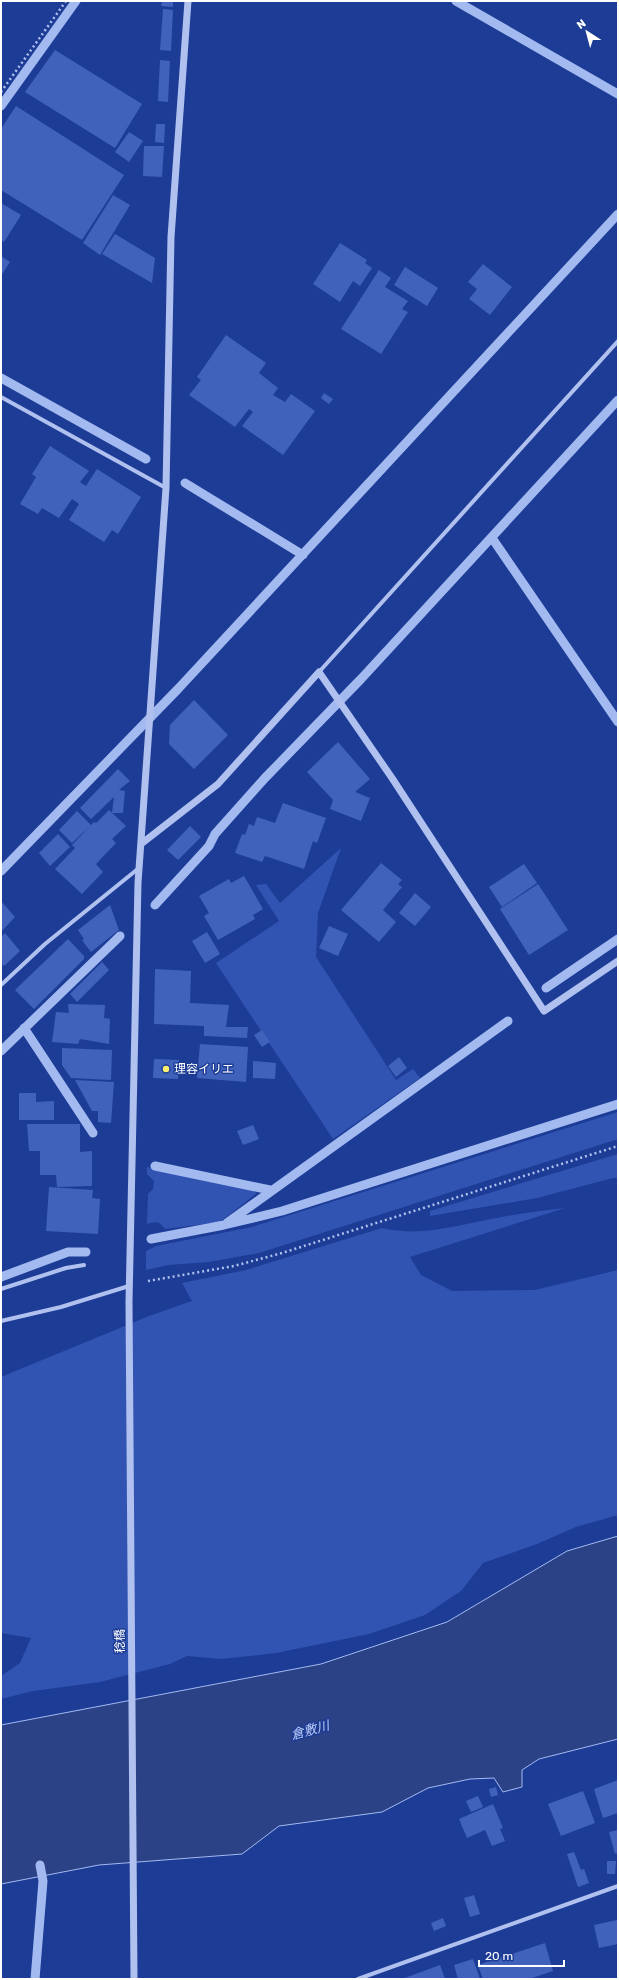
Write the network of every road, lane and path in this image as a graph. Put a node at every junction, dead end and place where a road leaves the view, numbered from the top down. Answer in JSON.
{"nodes":[{"id":1,"x":66,"y":1,"type":"edge"},
{"id":2,"x":188,"y":1,"type":"edge"},
{"id":3,"x":1,"y":92,"type":"edge"},
{"id":4,"x":618,"y":341,"type":"edge"},
{"id":5,"x":1,"y":397,"type":"edge"},
{"id":6,"x":166,"y":488,"type":"junction"},
{"id":7,"x":319,"y":672,"type":"junction"},
{"id":8,"x":141,"y":844,"type":"junction"},
{"id":9,"x":140,"y":868,"type":"junction"},
{"id":10,"x":618,"y":961,"type":"edge"},
{"id":11,"x":1,"y":985,"type":"edge"},
{"id":12,"x":618,"y":1146,"type":"edge"},
{"id":13,"x":84,"y":1266,"type":"dead end"},
{"id":14,"x":129,"y":1286,"type":"junction"},
{"id":15,"x":1,"y":1290,"type":"edge"},
{"id":16,"x":1,"y":1321,"type":"edge"},
{"id":17,"x":618,"y":1886,"type":"edge"},
{"id":18,"x":134,"y":1979,"type":"edge"},
{"id":19,"x":358,"y":1979,"type":"edge"}],
"edges":[{"from":1,"to":3,"type":"path"},
{"from":2,"to":6,"type":"street","name":"稔橋"},
{"from":4,"to":7,"type":"street"},
{"from":5,"to":6,"type":"street"},
{"from":6,"to":8,"type":"street","name":"稔橋"},
{"from":7,"to":8,"type":"street"},
{"from":7,"to":10,"type":"street"},
{"from":8,"to":9,"type":"street","name":"稔橋"},
{"from":9,"to":11,"type":"street"},
{"from":9,"to":14,"type":"street","name":"稔橋"},
{"from":12,"to":14,"type":"path"},
{"from":13,"to":15,"type":"street"},
{"from":14,"to":16,"type":"street"},
{"from":14,"to":18,"type":"street","name":"稔橋"},
{"from":17,"to":19,"type":"street"}]}
